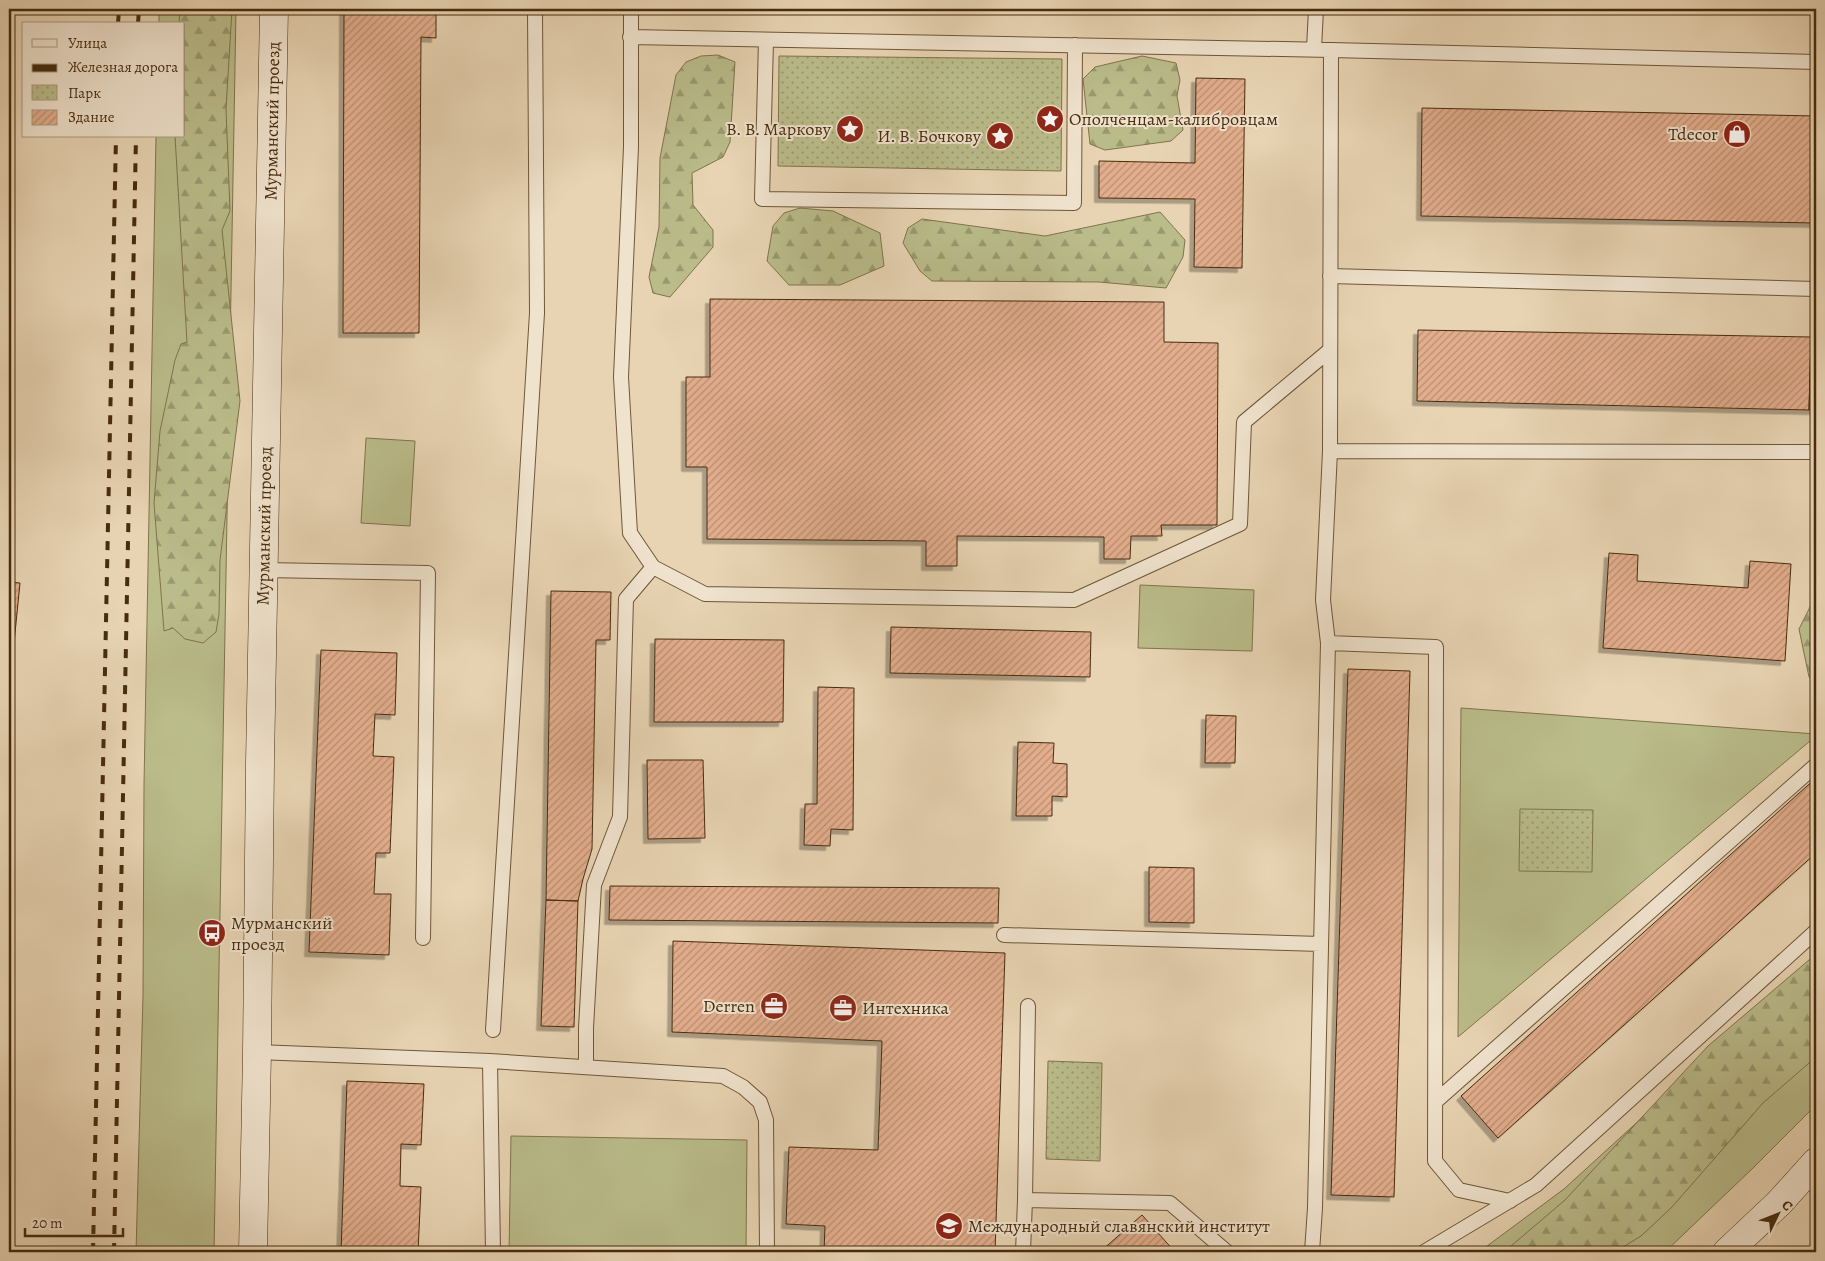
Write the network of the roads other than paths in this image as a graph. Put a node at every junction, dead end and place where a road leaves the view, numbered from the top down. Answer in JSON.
{"nodes":[{"id":1,"x":274,"y":9,"type":"edge"},
{"id":2,"x":535,"y":9,"type":"edge"},
{"id":3,"x":631,"y":9,"type":"edge"},
{"id":4,"x":1316,"y":9,"type":"edge"},
{"id":5,"x":630,"y":37,"type":"junction"},
{"id":6,"x":766,"y":40,"type":"junction"},
{"id":7,"x":1075,"y":45,"type":"junction"},
{"id":8,"x":1314,"y":49,"type":"junction"},
{"id":9,"x":1331,"y":50,"type":"junction"},
{"id":10,"x":1816,"y":62,"type":"edge"},
{"id":11,"x":1330,"y":276,"type":"junction"},
{"id":12,"x":1816,"y":289,"type":"edge"},
{"id":13,"x":1330,"y":350,"type":"junction"},
{"id":14,"x":1330,"y":451,"type":"junction"},
{"id":15,"x":1816,"y":452,"type":"edge"},
{"id":16,"x":653,"y":567,"type":"junction"},
{"id":17,"x":264,"y":570,"type":"junction"},
{"id":18,"x":1328,"y":643,"type":"junction"},
{"id":19,"x":1816,"y":766,"type":"edge"},
{"id":20,"x":1816,"y":931,"type":"edge"},
{"id":21,"x":1004,"y":935,"type":"dead end"},
{"id":22,"x":423,"y":938,"type":"dead end"},
{"id":23,"x":1321,"y":944,"type":"junction"},
{"id":24,"x":1028,"y":1006,"type":"dead end"},
{"id":25,"x":493,"y":1030,"type":"dead end"},
{"id":26,"x":257,"y":1052,"type":"junction"},
{"id":27,"x":490,"y":1061,"type":"junction"},
{"id":28,"x":586,"y":1067,"type":"junction"},
{"id":29,"x":1435,"y":1102,"type":"junction"},
{"id":30,"x":1816,"y":1162,"type":"edge"},
{"id":31,"x":1025,"y":1200,"type":"junction"},
{"id":32,"x":1510,"y":1201,"type":"junction"},
{"id":33,"x":253,"y":1252,"type":"edge"},
{"id":34,"x":493,"y":1252,"type":"edge"},
{"id":35,"x":767,"y":1252,"type":"edge"},
{"id":36,"x":1023,"y":1252,"type":"edge"},
{"id":37,"x":1227,"y":1252,"type":"edge"},
{"id":38,"x":1312,"y":1252,"type":"edge"},
{"id":39,"x":1424,"y":1252,"type":"edge"},
{"id":40,"x":1727,"y":1252,"type":"edge"}],
"edges":[{"from":1,"to":17,"type":"street","name":"Мурманский проезд"},
{"from":2,"to":25,"type":"lane"},
{"from":3,"to":5,"type":"lane"},
{"from":4,"to":8,"type":"lane"},
{"from":5,"to":6,"type":"lane"},
{"from":5,"to":16,"type":"lane"},
{"from":6,"to":7,"type":"lane"},
{"from":6,"to":7,"type":"lane"},
{"from":7,"to":8,"type":"lane"},
{"from":8,"to":9,"type":"lane"},
{"from":9,"to":10,"type":"lane"},
{"from":9,"to":11,"type":"lane"},
{"from":11,"to":12,"type":"lane"},
{"from":11,"to":13,"type":"lane"},
{"from":13,"to":14,"type":"lane"},
{"from":13,"to":16,"type":"lane"},
{"from":14,"to":15,"type":"lane"},
{"from":14,"to":18,"type":"lane"},
{"from":16,"to":28,"type":"lane"},
{"from":17,"to":22,"type":"lane"},
{"from":17,"to":26,"type":"street","name":"Мурманский проезд"},
{"from":18,"to":23,"type":"lane"},
{"from":18,"to":29,"type":"lane"},
{"from":19,"to":29,"type":"lane"},
{"from":20,"to":32,"type":"lane"},
{"from":21,"to":23,"type":"lane"},
{"from":23,"to":38,"type":"lane"},
{"from":24,"to":31,"type":"lane"},
{"from":26,"to":27,"type":"lane"},
{"from":26,"to":33,"type":"street","name":"Мурманский проезд"},
{"from":27,"to":28,"type":"lane"},
{"from":27,"to":34,"type":"lane"},
{"from":28,"to":35,"type":"lane"},
{"from":29,"to":32,"type":"lane"},
{"from":30,"to":40,"type":"street"},
{"from":31,"to":36,"type":"lane"},
{"from":31,"to":37,"type":"lane"},
{"from":32,"to":39,"type":"lane"}]}
